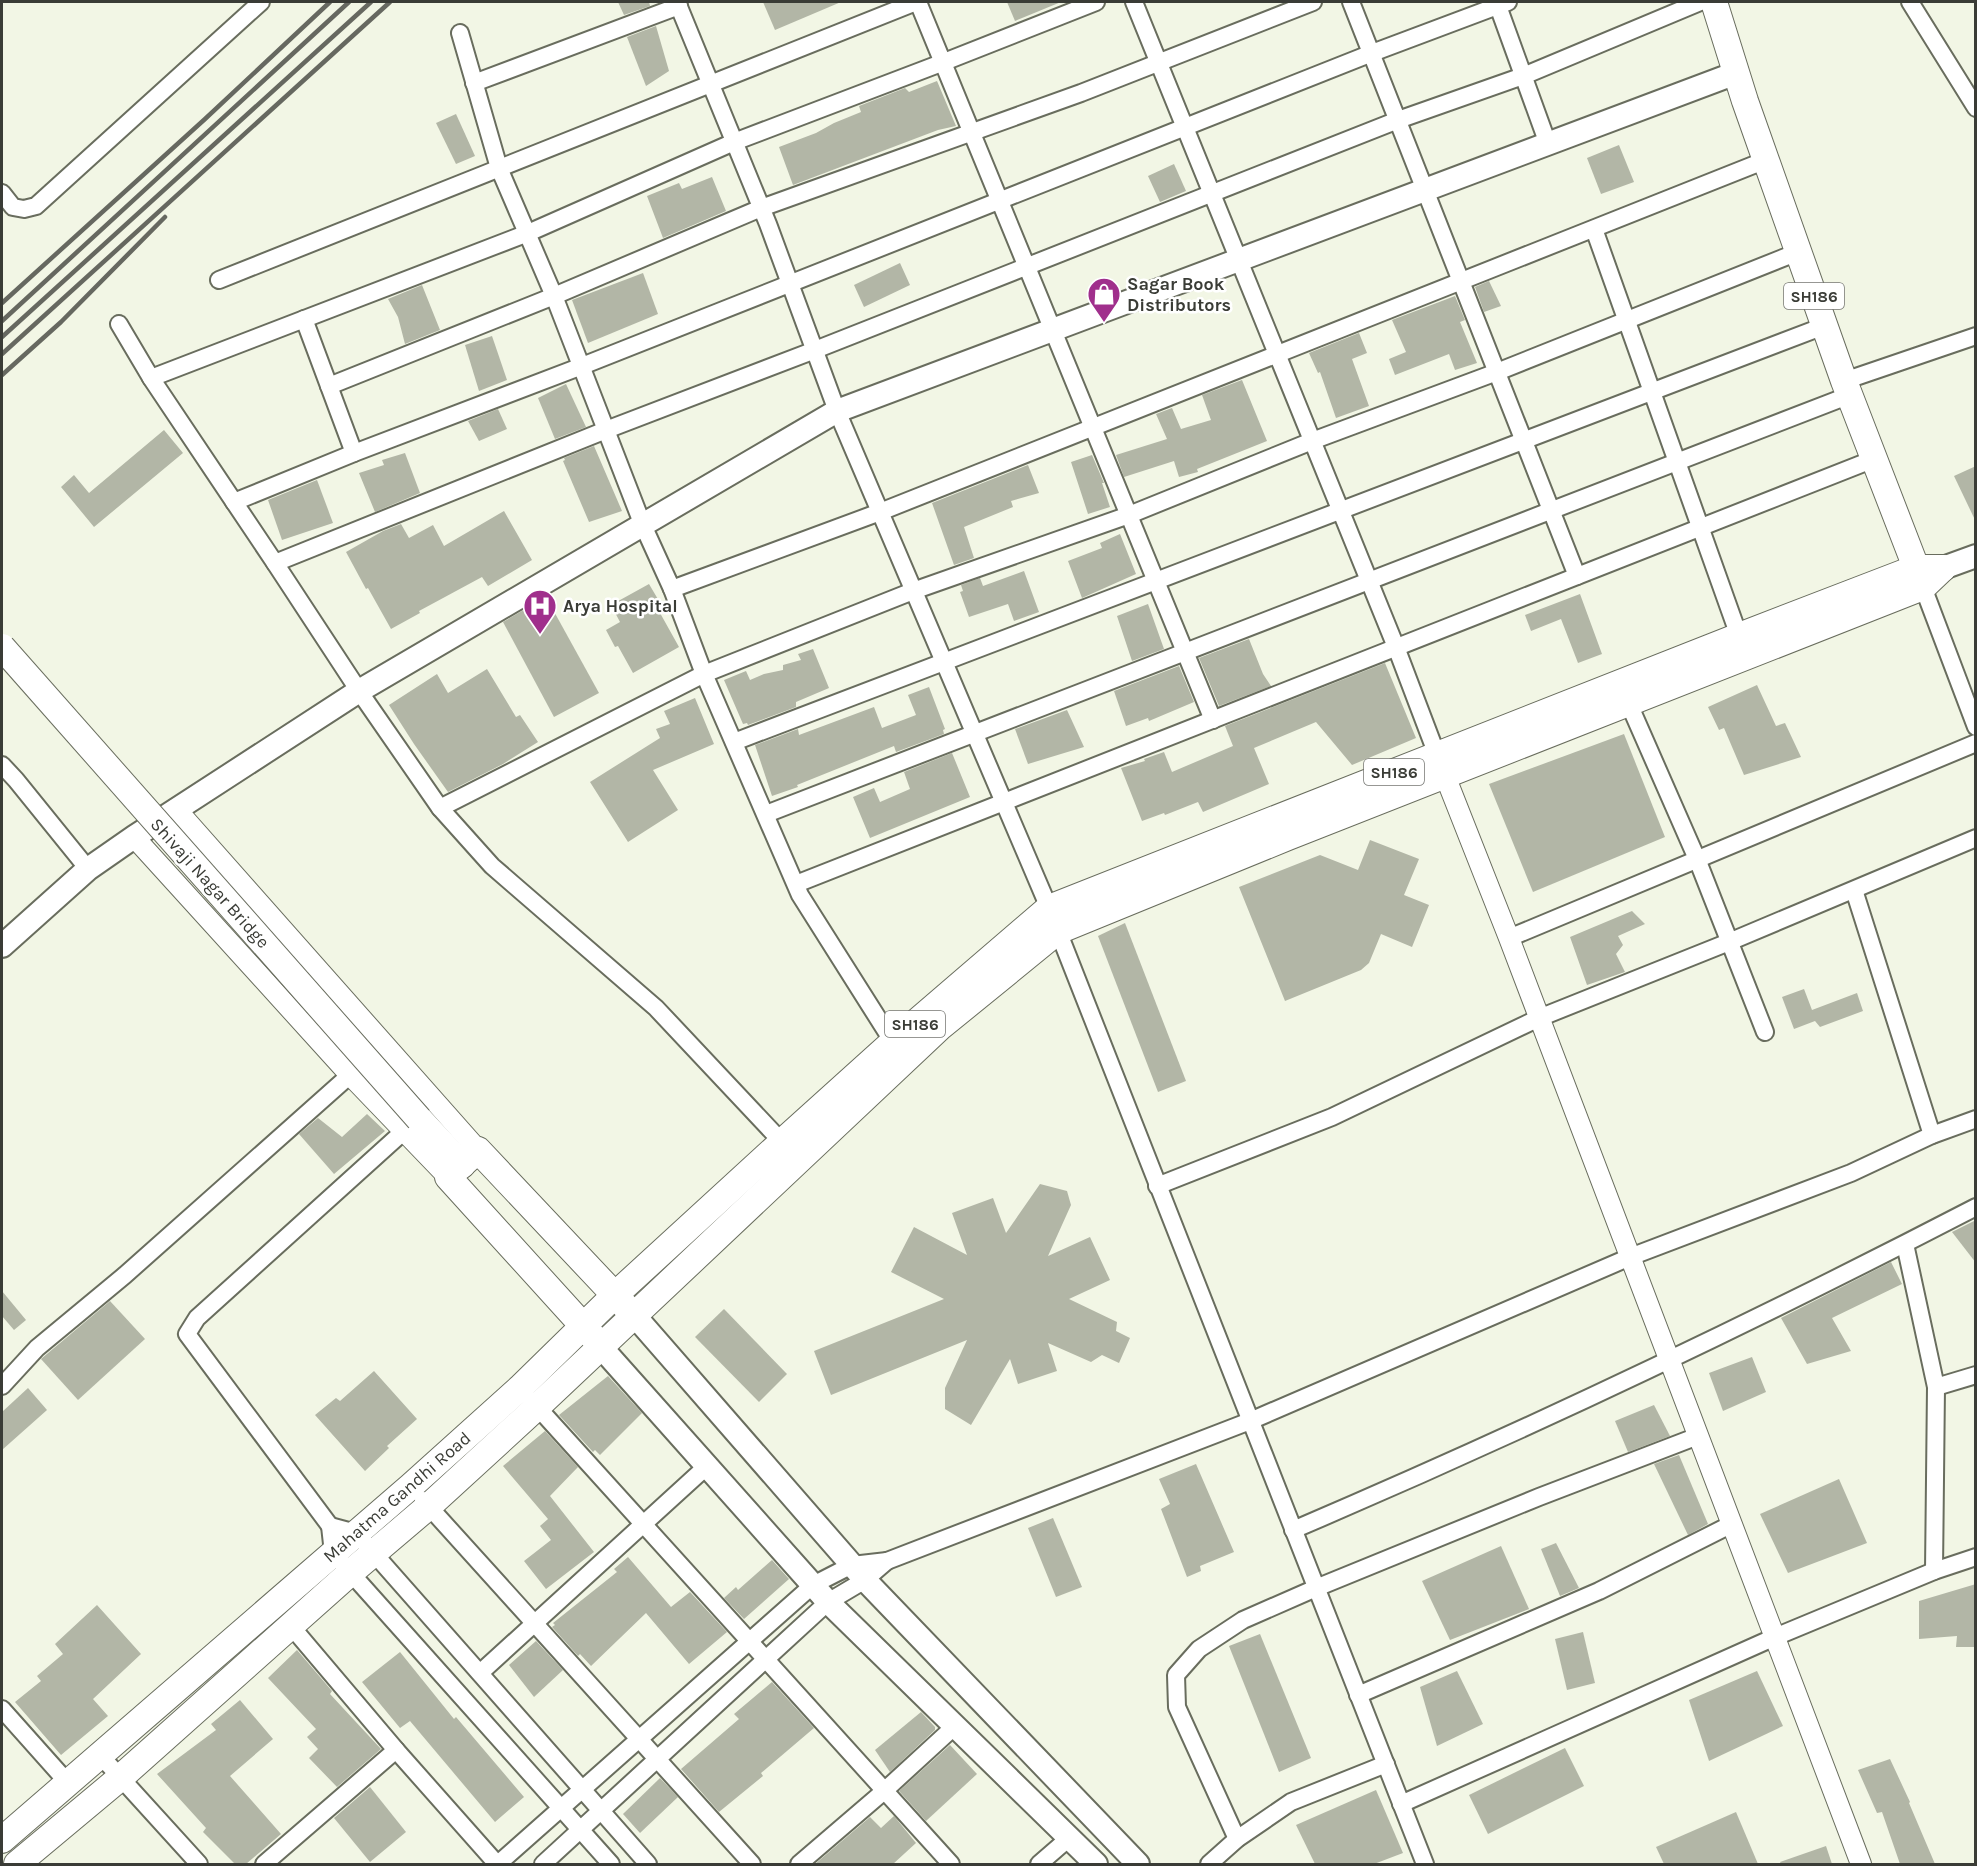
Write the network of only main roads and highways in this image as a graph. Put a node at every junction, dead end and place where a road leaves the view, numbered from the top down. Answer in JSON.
{"nodes":[{"id":1,"x":1714,"y":2,"type":"edge"},
{"id":2,"x":1736,"y":73,"type":"junction"},
{"id":3,"x":1976,"y":556,"type":"edge"},
{"id":4,"x":1943,"y":568,"type":"joint"},
{"id":5,"x":1920,"y":578,"type":"junction"},
{"id":6,"x":2,"y":647,"type":"edge"},
{"id":7,"x":1441,"y":765,"type":"junction"},
{"id":8,"x":2,"y":946,"type":"edge"},
{"id":9,"x":899,"y":1051,"type":"junction"},
{"id":10,"x":463,"y":1164,"type":"junction"},
{"id":11,"x":615,"y":1295,"type":"junction"},
{"id":12,"x":634,"y":1315,"type":"junction"},
{"id":13,"x":583,"y":1326,"type":"junction"},
{"id":14,"x":600,"y":1346,"type":"junction"},
{"id":15,"x":2,"y":1840,"type":"edge"},
{"id":16,"x":17,"y":1864,"type":"edge"},
{"id":17,"x":1096,"y":1864,"type":"edge"},
{"id":18,"x":1138,"y":1864,"type":"edge"}],
"edges":[{"from":1,"to":2,"type":"main road","number":"SH186"},
{"from":2,"to":5,"type":"main road","number":"SH186"},
{"from":2,"to":8,"type":"main road"},
{"from":3,"to":4,"type":"main road"},
{"from":4,"to":5,"type":"main road","number":"SH186"},
{"from":5,"to":7,"type":"main road"},
{"from":5,"to":7,"type":"main road","number":"SH186"},
{"from":6,"to":10,"type":"main road","name":"Shivaji Nagar Bridge","bridge":true},
{"from":7,"to":9,"type":"main road","number":"SH186"},
{"from":9,"to":11,"type":"main road","name":"Mahatma Gandhi Road","number":"SH186"},
{"from":9,"to":12,"type":"main road"},
{"from":10,"to":11,"type":"main road"},
{"from":10,"to":13,"type":"main road"},
{"from":11,"to":12,"type":"main road"},
{"from":11,"to":13,"type":"main road","name":"Mahatma Gandhi Road"},
{"from":12,"to":14,"type":"main road"},
{"from":12,"to":18,"type":"main road"},
{"from":13,"to":14,"type":"main road"},
{"from":13,"to":15,"type":"main road","name":"Mahatma Gandhi Road"},
{"from":14,"to":16,"type":"main road"},
{"from":14,"to":17,"type":"main road"}]}
